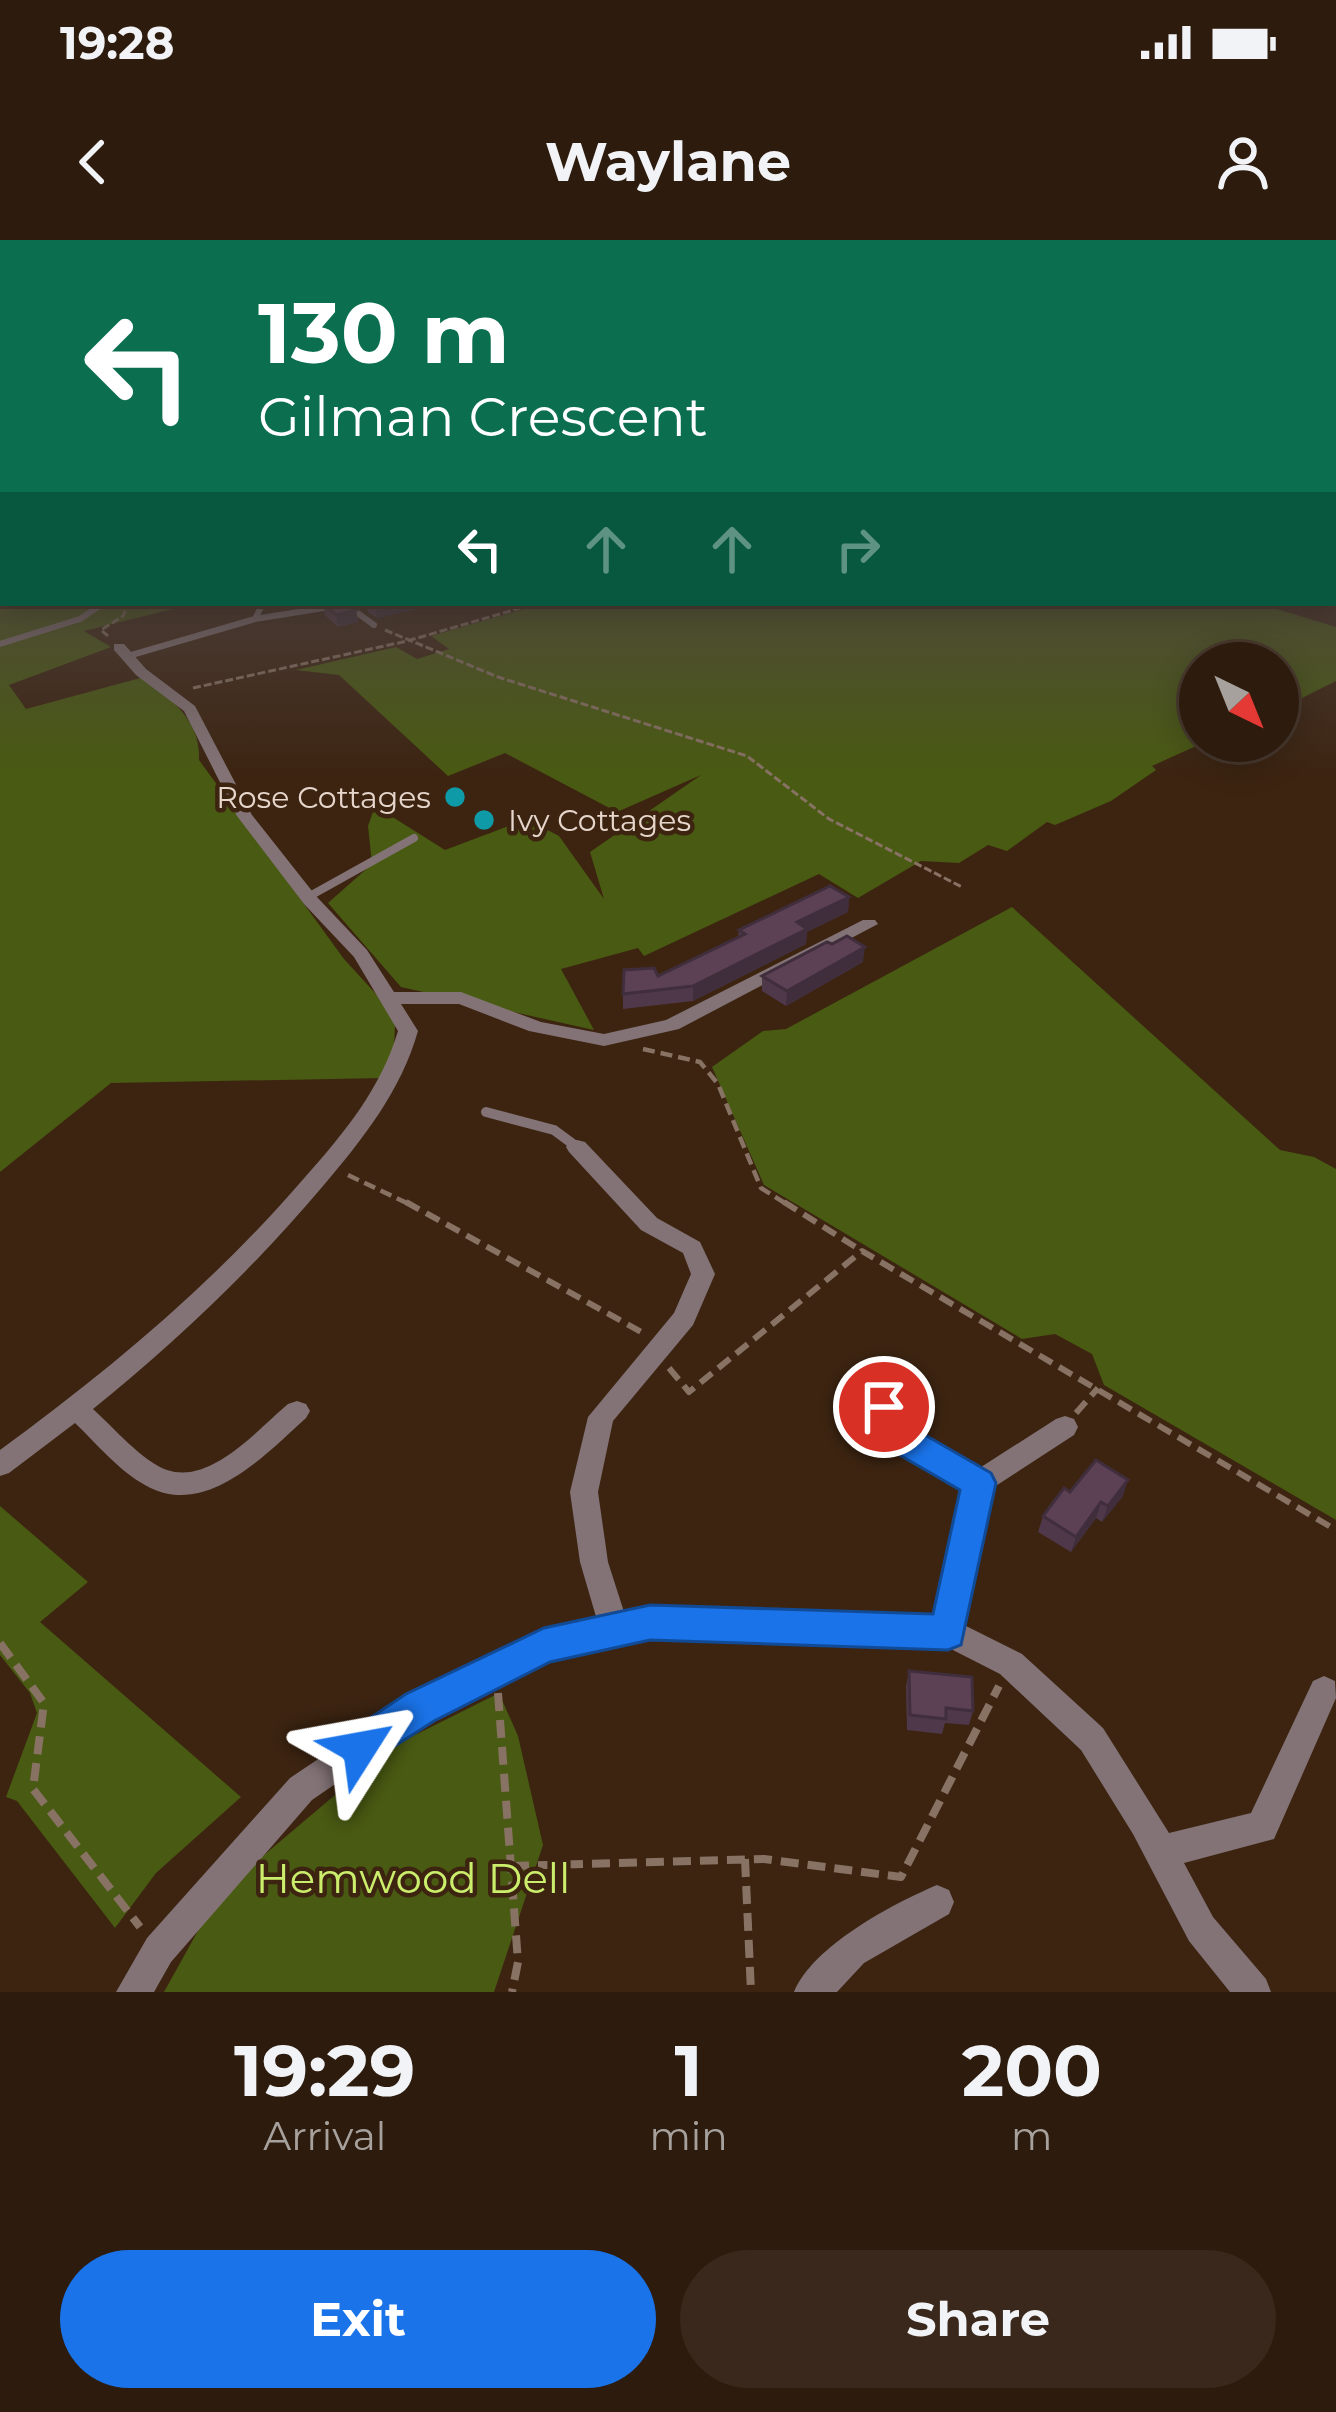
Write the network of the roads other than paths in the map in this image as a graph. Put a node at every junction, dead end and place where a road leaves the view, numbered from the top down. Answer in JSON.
{"nodes":[{"id":1,"x":92,"y":611,"type":"edge"},
{"id":2,"x":259,"y":611,"type":"edge"},
{"id":3,"x":309,"y":611,"type":"edge"},
{"id":4,"x":354,"y":611,"type":"edge"},
{"id":5,"x":255,"y":619,"type":"junction"},
{"id":6,"x":374,"y":625,"type":"road end"},
{"id":7,"x":0,"y":644,"type":"edge"},
{"id":8,"x":123,"y":652,"type":"joint"},
{"id":9,"x":414,"y":838,"type":"dead end"},
{"id":10,"x":308,"y":897,"type":"junction"},
{"id":11,"x":869,"y":924,"type":"dead end"},
{"id":12,"x":388,"y":998,"type":"junction"},
{"id":13,"x":486,"y":1112,"type":"dead end"},
{"id":14,"x":577,"y":1147,"type":"joint"},
{"id":15,"x":876,"y":1382,"type":"dead end"},
{"id":16,"x":77,"y":1410,"type":"junction"},
{"id":17,"x":297,"y":1411,"type":"dead end"},
{"id":18,"x":1064,"y":1427,"type":"road end"},
{"id":19,"x":0,"y":1465,"type":"edge"},
{"id":20,"x":979,"y":1483,"type":"junction"},
{"id":21,"x":616,"y":1630,"type":"junction"},
{"id":22,"x":948,"y":1632,"type":"junction"},
{"id":23,"x":1324,"y":1691,"type":"dead end"},
{"id":24,"x":1161,"y":1852,"type":"junction"},
{"id":25,"x":937,"y":1902,"type":"dead end"},
{"id":26,"x":134,"y":1992,"type":"edge"},
{"id":27,"x":812,"y":1992,"type":"edge"},
{"id":28,"x":1253,"y":1992,"type":"edge"}],
"edges":[{"from":1,"to":7,"type":"lane"},
{"from":2,"to":5,"type":"lane"},
{"from":3,"to":5,"type":"lane"},
{"from":4,"to":6,"type":"lane"},
{"from":5,"to":8,"type":"lane"},
{"from":8,"to":10,"type":"street"},
{"from":9,"to":10,"type":"lane"},
{"from":10,"to":12,"type":"street"},
{"from":11,"to":12,"type":"street"},
{"from":12,"to":16,"type":"street"},
{"from":13,"to":14,"type":"lane"},
{"from":14,"to":21,"type":"street"},
{"from":15,"to":20,"type":"street"},
{"from":16,"to":17,"type":"street"},
{"from":16,"to":19,"type":"street"},
{"from":18,"to":20,"type":"street"},
{"from":20,"to":22,"type":"street"},
{"from":21,"to":22,"type":"street"},
{"from":21,"to":26,"type":"street"},
{"from":22,"to":24,"type":"street"},
{"from":23,"to":24,"type":"street"},
{"from":24,"to":28,"type":"street"},
{"from":25,"to":27,"type":"street"}]}
